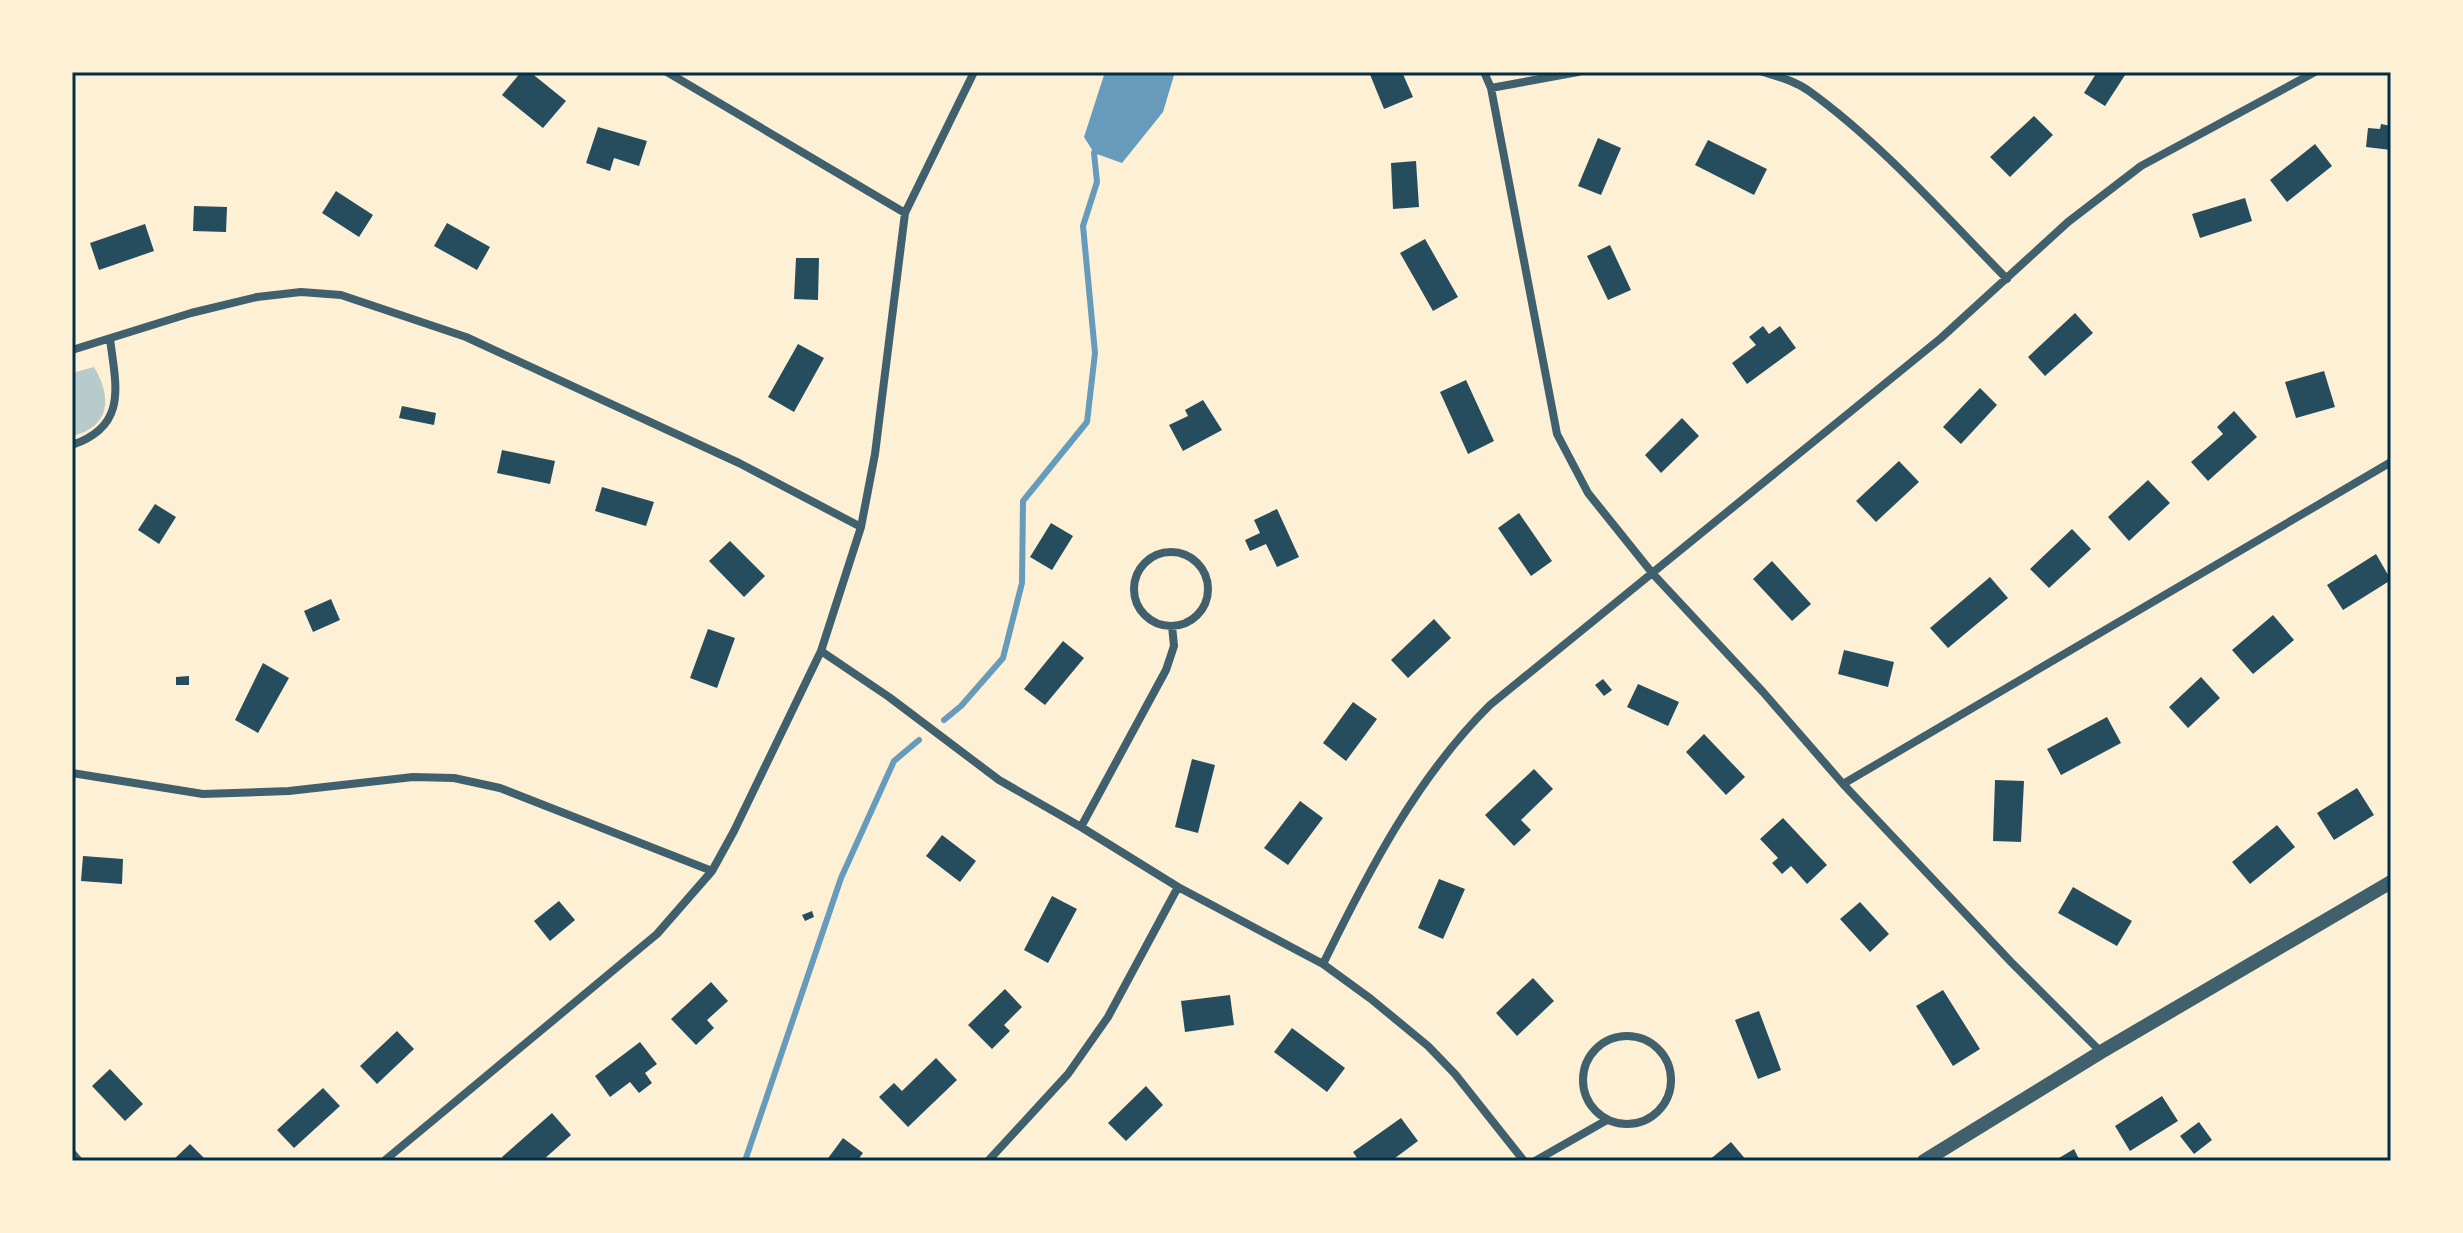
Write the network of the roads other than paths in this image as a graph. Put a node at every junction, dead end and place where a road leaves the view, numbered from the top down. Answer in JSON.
{"nodes":[{"id":1,"x":667,"y":72,"type":"edge"},
{"id":2,"x":974,"y":72,"type":"edge"},
{"id":3,"x":1484,"y":72,"type":"edge"},
{"id":4,"x":1578,"y":72,"type":"edge"},
{"id":5,"x":1763,"y":72,"type":"edge"},
{"id":6,"x":2315,"y":72,"type":"edge"},
{"id":7,"x":1491,"y":88,"type":"junction"},
{"id":8,"x":905,"y":213,"type":"junction"},
{"id":9,"x":2007,"y":279,"type":"junction"},
{"id":10,"x":110,"y":339,"type":"junction"},
{"id":11,"x":72,"y":350,"type":"edge"},
{"id":12,"x":72,"y":445,"type":"edge"},
{"id":13,"x":2391,"y":462,"type":"edge"},
{"id":14,"x":861,"y":527,"type":"junction"},
{"id":15,"x":1653,"y":574,"type":"junction"},
{"id":16,"x":1172,"y":626,"type":"junction"},
{"id":17,"x":821,"y":651,"type":"junction"},
{"id":18,"x":72,"y":773,"type":"edge"},
{"id":19,"x":1843,"y":784,"type":"junction"},
{"id":20,"x":1081,"y":827,"type":"junction"},
{"id":21,"x":712,"y":871,"type":"junction"},
{"id":22,"x":2391,"y":882,"type":"edge"},
{"id":23,"x":1178,"y":887,"type":"junction"},
{"id":24,"x":1323,"y":964,"type":"junction"},
{"id":25,"x":2101,"y":1052,"type":"junction"},
{"id":26,"x":1607,"y":1120,"type":"junction"},
{"id":27,"x":72,"y":1153,"type":"edge"},
{"id":28,"x":79,"y":1161,"type":"edge"},
{"id":29,"x":384,"y":1161,"type":"edge"},
{"id":30,"x":988,"y":1161,"type":"edge"},
{"id":31,"x":1524,"y":1161,"type":"edge"},
{"id":32,"x":1535,"y":1161,"type":"edge"},
{"id":33,"x":1924,"y":1161,"type":"edge"}],
"edges":[{"from":1,"to":8,"type":"street"},
{"from":2,"to":8,"type":"street"},
{"from":3,"to":7,"type":"street"},
{"from":4,"to":7,"type":"street"},
{"from":5,"to":9,"type":"street"},
{"from":6,"to":9,"type":"street"},
{"from":7,"to":15,"type":"street"},
{"from":8,"to":14,"type":"street"},
{"from":9,"to":15,"type":"street"},
{"from":10,"to":11,"type":"street"},
{"from":10,"to":12,"type":"street"},
{"from":10,"to":14,"type":"street"},
{"from":13,"to":19,"type":"street"},
{"from":14,"to":17,"type":"street"},
{"from":15,"to":19,"type":"street"},
{"from":15,"to":24,"type":"street"},
{"from":16,"to":16,"type":"street"},
{"from":16,"to":20,"type":"street"},
{"from":17,"to":20,"type":"street"},
{"from":17,"to":21,"type":"street"},
{"from":18,"to":21,"type":"street"},
{"from":19,"to":25,"type":"street"},
{"from":20,"to":23,"type":"street"},
{"from":21,"to":29,"type":"street"},
{"from":22,"to":25,"type":"street"},
{"from":23,"to":24,"type":"street"},
{"from":23,"to":30,"type":"street"},
{"from":24,"to":31,"type":"street"},
{"from":25,"to":33,"type":"street"},
{"from":26,"to":26,"type":"street"},
{"from":26,"to":32,"type":"street"},
{"from":27,"to":28,"type":"street"}]}
